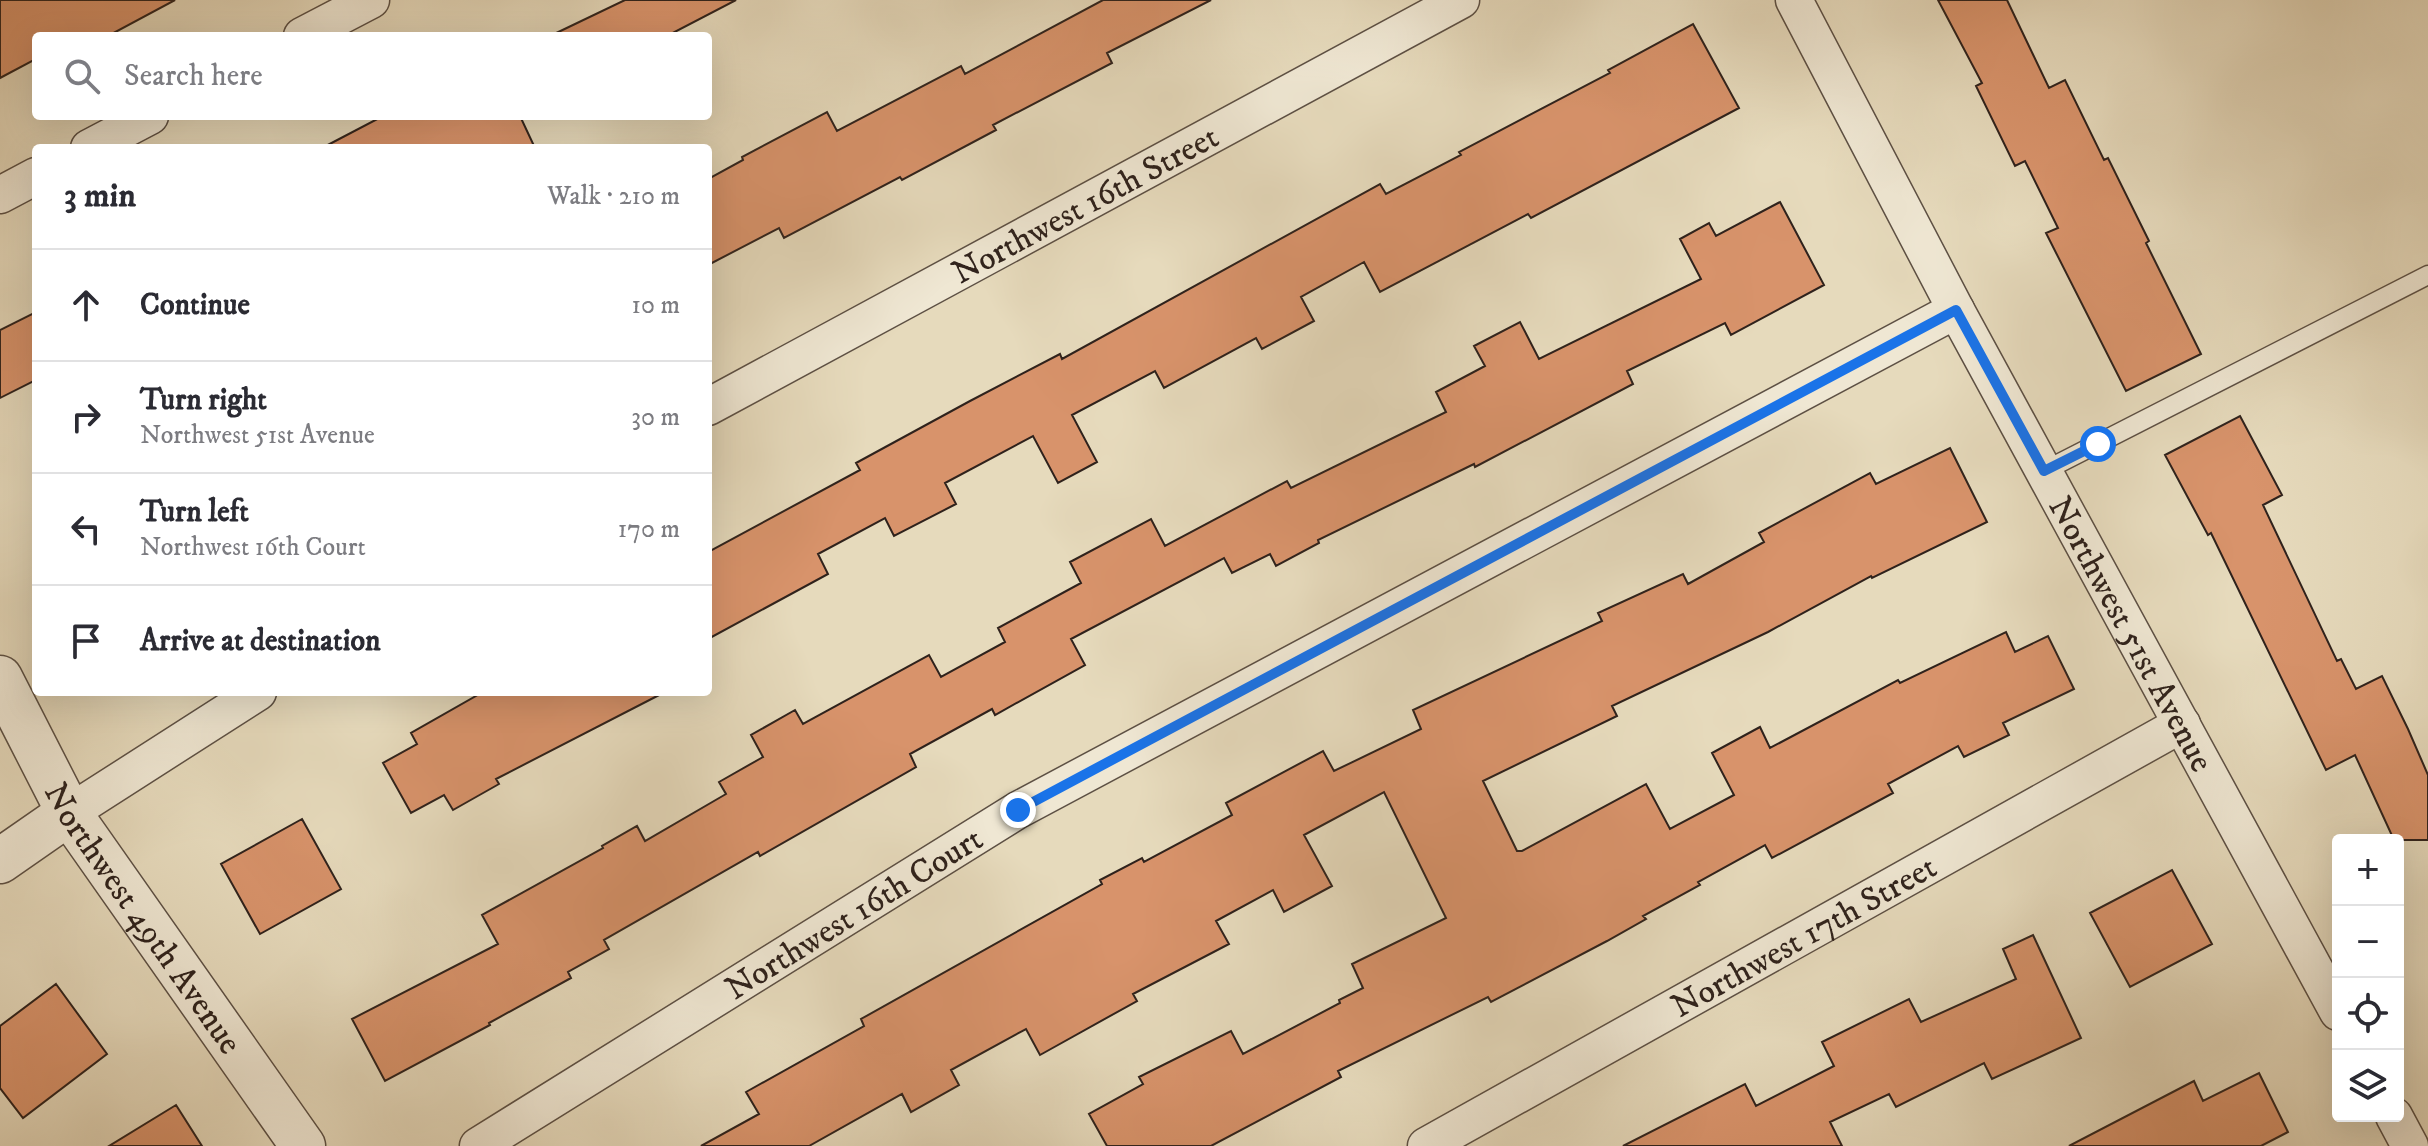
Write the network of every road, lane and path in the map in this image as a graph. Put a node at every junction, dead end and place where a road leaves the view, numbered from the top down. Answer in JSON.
{"nodes":[{"id":1,"x":371,"y":0,"type":"edge"},
{"id":2,"x":1461,"y":0,"type":"edge"},
{"id":3,"x":1794,"y":0,"type":"edge"},
{"id":4,"x":310,"y":32,"type":"edge"},
{"id":5,"x":142,"y":120,"type":"edge"},
{"id":6,"x":97,"y":144,"type":"edge"},
{"id":7,"x":32,"y":178,"type":"edge"},
{"id":8,"x":0,"y":195,"type":"edge"},
{"id":9,"x":2428,"y":275,"type":"edge"},
{"id":10,"x":1956,"y":310,"type":"junction"},
{"id":11,"x":712,"y":405,"type":"edge"},
{"id":12,"x":2044,"y":471,"type":"junction"},
{"id":13,"x":0,"y":678,"type":"edge"},
{"id":14,"x":252,"y":696,"type":"edge"},
{"id":15,"x":2182,"y":724,"type":"junction"},
{"id":16,"x":69,"y":813,"type":"junction"},
{"id":17,"x":0,"y":861,"type":"edge"},
{"id":18,"x":2332,"y":1001,"type":"edge"},
{"id":19,"x":2397,"y":1122,"type":"edge"},
{"id":20,"x":303,"y":1146,"type":"edge"},
{"id":21,"x":478,"y":1146,"type":"edge"},
{"id":22,"x":1426,"y":1146,"type":"edge"},
{"id":23,"x":2410,"y":1146,"type":"edge"}],
"edges":[{"from":1,"to":4,"type":"street"},
{"from":2,"to":11,"type":"street","name":"Northwest 16th Street"},
{"from":3,"to":10,"type":"street","name":"Northwest 51st Avenue"},
{"from":5,"to":6,"type":"street"},
{"from":7,"to":8,"type":"street"},
{"from":9,"to":12,"type":"lane"},
{"from":10,"to":12,"type":"street","name":"Northwest 51st Avenue"},
{"from":10,"to":21,"type":"street","name":"Northwest 16th Court"},
{"from":12,"to":15,"type":"street","name":"Northwest 51st Avenue"},
{"from":13,"to":16,"type":"street","name":"Northwest 49th Avenue"},
{"from":14,"to":16,"type":"street"},
{"from":15,"to":18,"type":"street","name":"Northwest 51st Avenue"},
{"from":15,"to":22,"type":"street","name":"Northwest 17th Street"},
{"from":16,"to":17,"type":"street"},
{"from":16,"to":20,"type":"street","name":"Northwest 49th Avenue"},
{"from":19,"to":23,"type":"street"}]}
